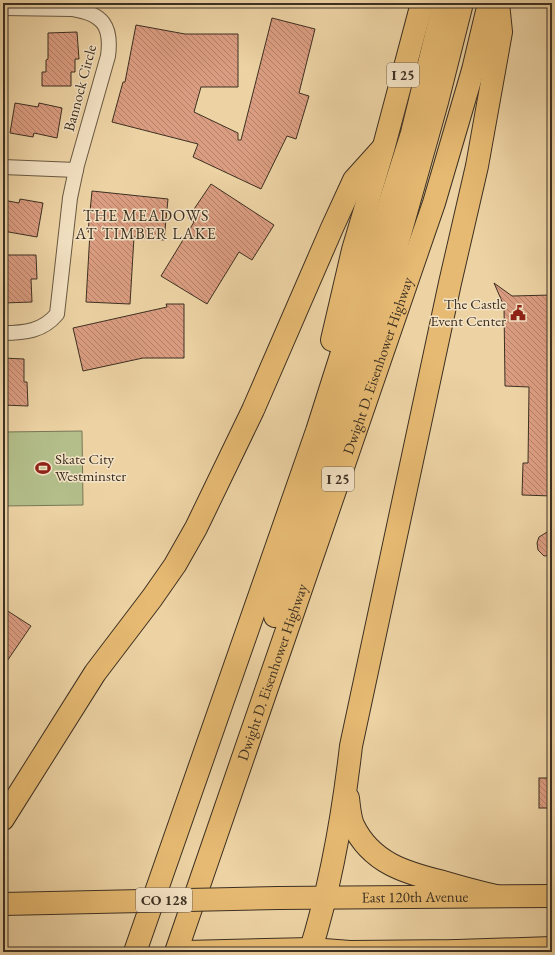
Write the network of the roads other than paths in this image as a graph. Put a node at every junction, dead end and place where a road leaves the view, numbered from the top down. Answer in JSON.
{"nodes":[{"id":1,"x":422,"y":3,"type":"edge"},
{"id":2,"x":444,"y":3,"type":"edge"},
{"id":3,"x":462,"y":3,"type":"edge"},
{"id":4,"x":489,"y":3,"type":"edge"},
{"id":5,"x":498,"y":3,"type":"edge"},
{"id":6,"x":3,"y":8,"type":"edge"},
{"id":7,"x":384,"y":146,"type":"junction"},
{"id":8,"x":3,"y":167,"type":"edge"},
{"id":9,"x":76,"y":170,"type":"junction"},
{"id":10,"x":3,"y":333,"type":"edge"},
{"id":11,"x":346,"y":789,"type":"junction"},
{"id":12,"x":4,"y":815,"type":"edge"},
{"id":13,"x":496,"y":896,"type":"junction"},
{"id":14,"x":552,"y":896,"type":"edge"},
{"id":15,"x":326,"y":897,"type":"junction"},
{"id":16,"x":3,"y":904,"type":"edge"},
{"id":17,"x":552,"y":948,"type":"edge"},
{"id":18,"x":310,"y":951,"type":"edge"},
{"id":19,"x":453,"y":951,"type":"edge"},
{"id":20,"x":120,"y":952,"type":"edge"},
{"id":21,"x":135,"y":952,"type":"edge"},
{"id":22,"x":165,"y":952,"type":"edge"},
{"id":23,"x":176,"y":952,"type":"edge"},
{"id":24,"x":185,"y":952,"type":"edge"}],
"edges":[{"from":1,"to":7,"type":"main road","number":"I 25"},
{"from":2,"to":21,"type":"main road"},
{"from":3,"to":22,"type":"main road"},
{"from":4,"to":23,"type":"main road","name":"Dwight D. Eisenhower Highway","number":"I 25"},
{"from":5,"to":11,"type":"main road"},
{"from":6,"to":9,"type":"street","name":"Bannock Circle"},
{"from":7,"to":12,"type":"main road"},
{"from":7,"to":20,"type":"main road","number":"I 25"},
{"from":8,"to":9,"type":"street"},
{"from":9,"to":10,"type":"street","name":"Bannock Circle"},
{"from":11,"to":13,"type":"main road"},
{"from":11,"to":15,"type":"main road"},
{"from":13,"to":14,"type":"main road","name":"East 120th Avenue"},
{"from":13,"to":15,"type":"main road","name":"East 120th Avenue"},
{"from":15,"to":16,"type":"main road","name":"East 120th Avenue","number":"CO 128","bridge":true},
{"from":15,"to":18,"type":"main road"},
{"from":17,"to":19,"type":"main road"},
{"from":18,"to":19,"type":"main road"},
{"from":18,"to":24,"type":"main road"}]}
